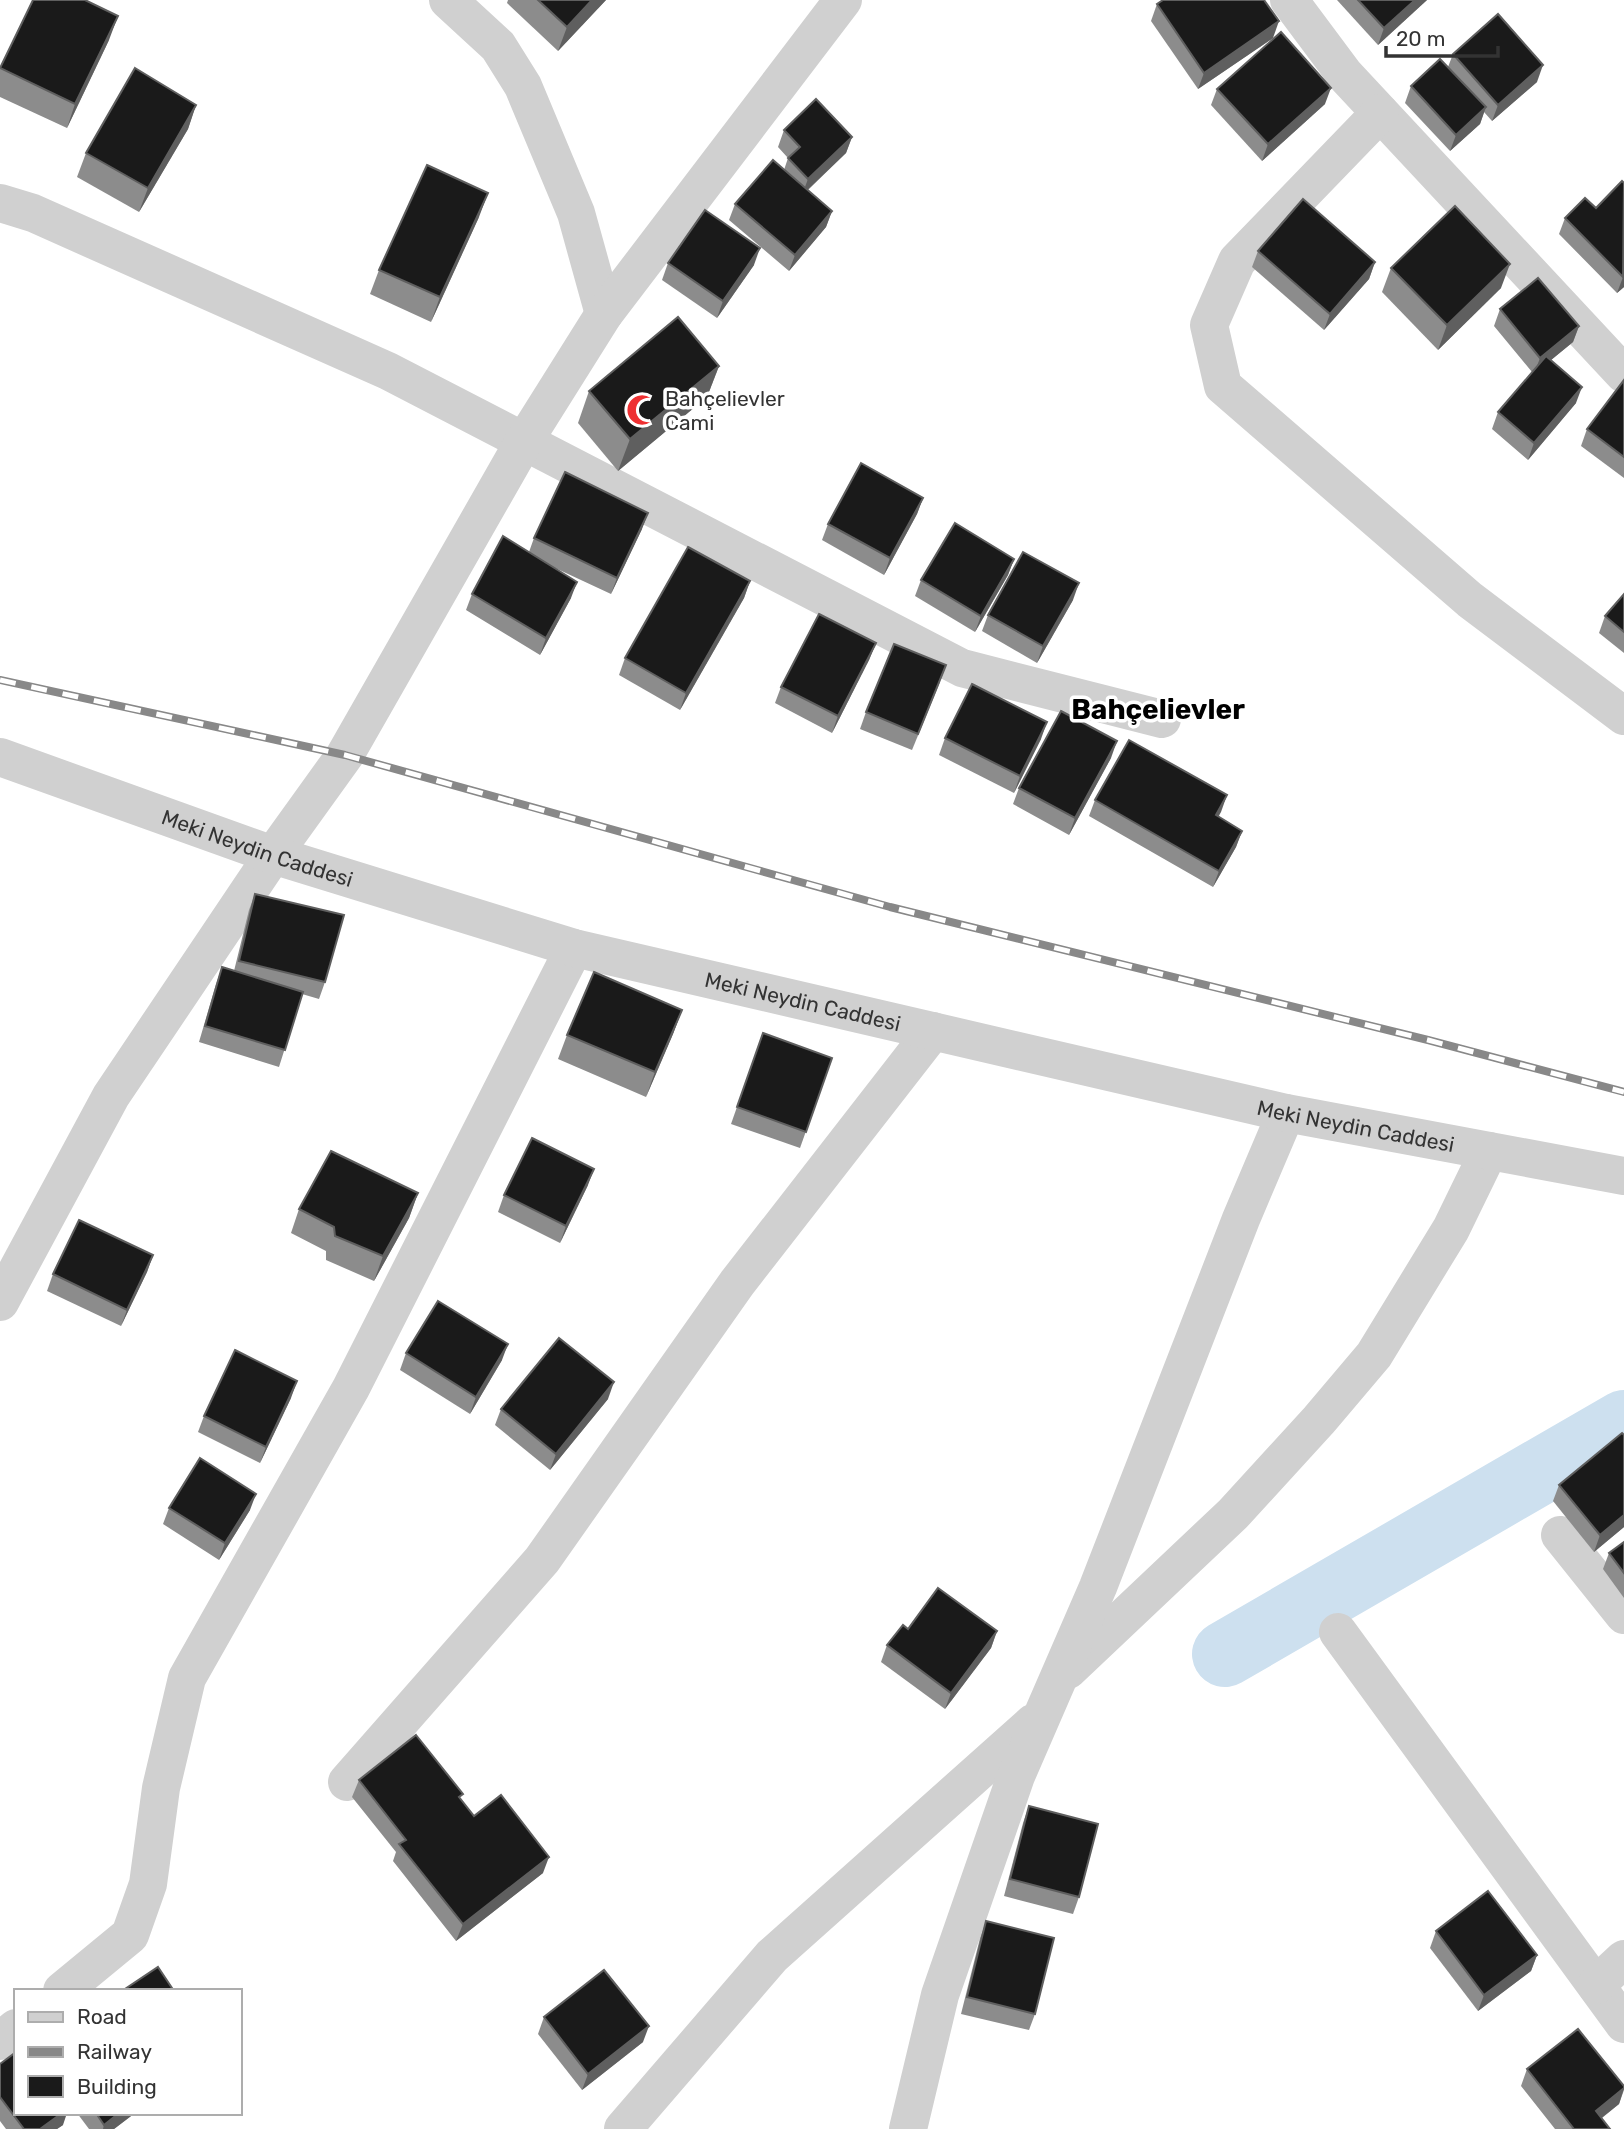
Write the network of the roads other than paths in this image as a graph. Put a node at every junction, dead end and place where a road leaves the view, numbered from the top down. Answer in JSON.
{"nodes":[{"id":1,"x":448,"y":0,"type":"edge"},
{"id":2,"x":844,"y":0,"type":"edge"},
{"id":3,"x":1289,"y":0,"type":"edge"},
{"id":4,"x":1380,"y":113,"type":"junction"},
{"id":5,"x":0,"y":203,"type":"edge"},
{"id":6,"x":604,"y":314,"type":"junction"},
{"id":7,"x":1624,"y":374,"type":"edge"},
{"id":8,"x":523,"y":443,"type":"junction"},
{"id":9,"x":1624,"y":716,"type":"edge"},
{"id":10,"x":1162,"y":719,"type":"dead end"},
{"id":11,"x":0,"y":757,"type":"edge"},
{"id":12,"x":274,"y":855,"type":"junction"},
{"id":13,"x":574,"y":948,"type":"junction"},
{"id":14,"x":933,"y":1031,"type":"junction"},
{"id":15,"x":1286,"y":1113,"type":"junction"},
{"id":16,"x":1489,"y":1151,"type":"junction"},
{"id":17,"x":1624,"y":1177,"type":"edge"},
{"id":18,"x":0,"y":1302,"type":"edge"},
{"id":19,"x":1560,"y":1535,"type":"dead end"},
{"id":20,"x":1624,"y":1615,"type":"edge"},
{"id":21,"x":1338,"y":1632,"type":"dead end"},
{"id":22,"x":1050,"y":1698,"type":"junction"},
{"id":23,"x":347,"y":1782,"type":"dead end"},
{"id":24,"x":1624,"y":1959,"type":"edge"},
{"id":25,"x":1596,"y":1985,"type":"junction"},
{"id":26,"x":64,"y":1989,"type":"edge"},
{"id":27,"x":1624,"y":2024,"type":"edge"},
{"id":28,"x":14,"y":2030,"type":"edge"},
{"id":29,"x":0,"y":2041,"type":"edge"},
{"id":30,"x":623,"y":2129,"type":"edge"},
{"id":31,"x":908,"y":2129,"type":"edge"}],
"edges":[{"from":1,"to":6,"type":"street"},
{"from":2,"to":6,"type":"street"},
{"from":3,"to":4,"type":"street"},
{"from":4,"to":7,"type":"street"},
{"from":4,"to":9,"type":"street"},
{"from":5,"to":8,"type":"street"},
{"from":6,"to":8,"type":"street"},
{"from":8,"to":10,"type":"street"},
{"from":8,"to":12,"type":"street"},
{"from":11,"to":12,"type":"street","name":"Meki Neydin Caddesi"},
{"from":12,"to":13,"type":"street","name":"Meki Neydin Caddesi"},
{"from":12,"to":18,"type":"street"},
{"from":13,"to":14,"type":"street","name":"Meki Neydin Caddesi"},
{"from":13,"to":26,"type":"street"},
{"from":14,"to":15,"type":"street","name":"Meki Neydin Caddesi"},
{"from":14,"to":23,"type":"street"},
{"from":15,"to":16,"type":"street","name":"Meki Neydin Caddesi"},
{"from":15,"to":22,"type":"street"},
{"from":16,"to":17,"type":"street","name":"Meki Neydin Caddesi"},
{"from":16,"to":22,"type":"street"},
{"from":19,"to":20,"type":"street"},
{"from":21,"to":25,"type":"street"},
{"from":22,"to":30,"type":"street"},
{"from":22,"to":31,"type":"street"},
{"from":24,"to":25,"type":"street"},
{"from":25,"to":27,"type":"street"},
{"from":28,"to":29,"type":"street"}]}
